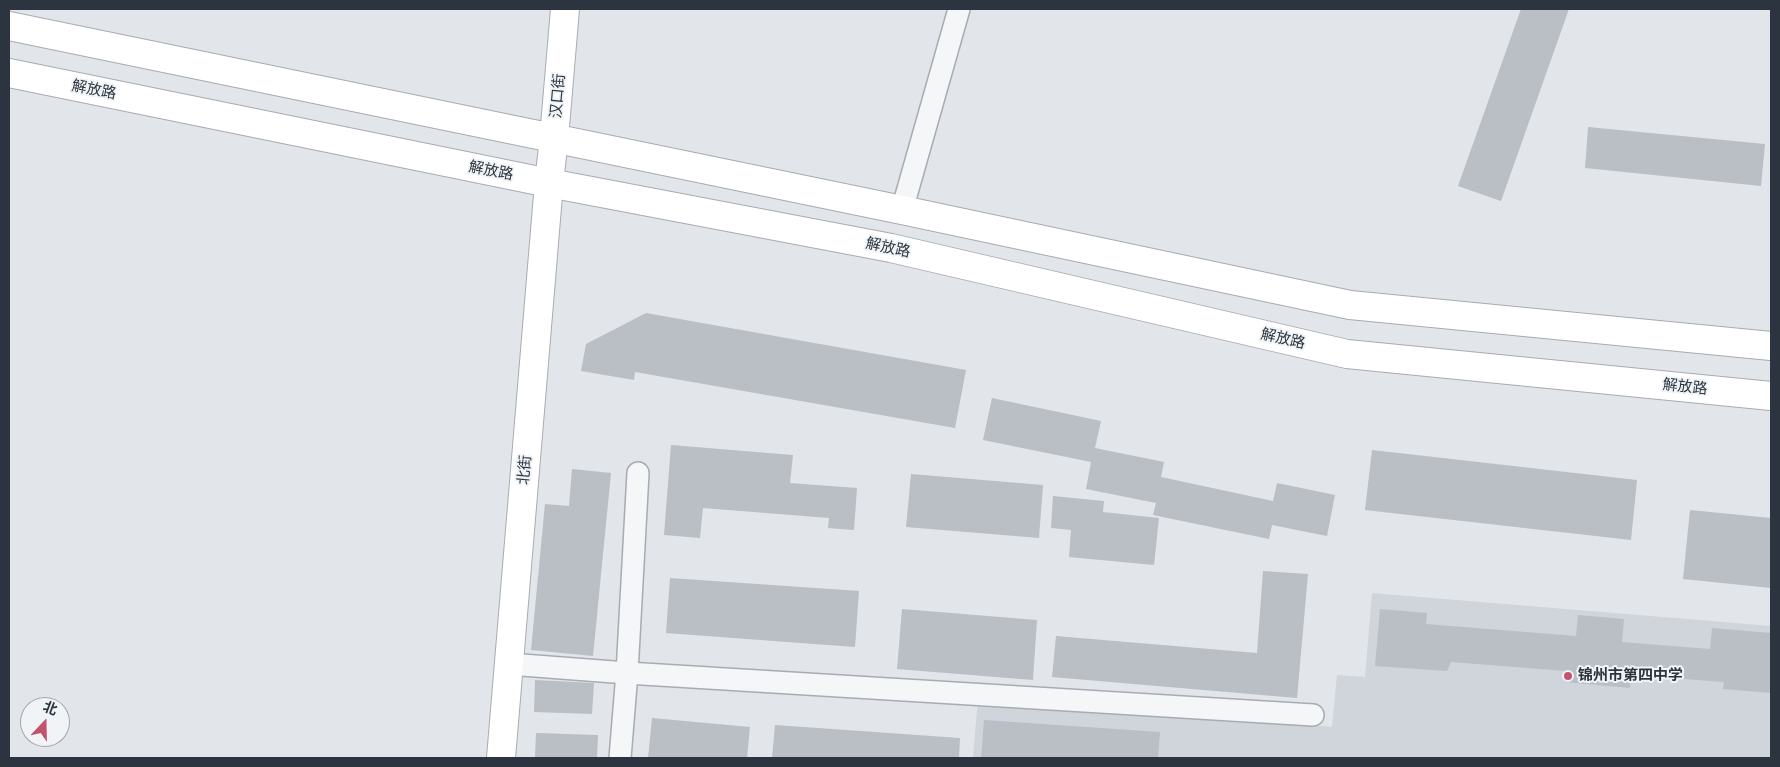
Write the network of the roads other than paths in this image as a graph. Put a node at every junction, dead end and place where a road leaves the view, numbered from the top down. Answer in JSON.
{"nodes":[{"id":1,"x":565,"y":9,"type":"edge"},
{"id":2,"x":959,"y":9,"type":"edge"},
{"id":3,"x":9,"y":26,"type":"edge"},
{"id":4,"x":9,"y":73,"type":"edge"},
{"id":5,"x":554,"y":138,"type":"junction"},
{"id":6,"x":548,"y":183,"type":"junction"},
{"id":7,"x":902,"y":210,"type":"junction"},
{"id":8,"x":1771,"y":346,"type":"edge"},
{"id":9,"x":1771,"y":396,"type":"edge"},
{"id":10,"x":638,"y":473,"type":"dead end"},
{"id":11,"x":509,"y":664,"type":"junction"},
{"id":12,"x":627,"y":673,"type":"junction"},
{"id":13,"x":1313,"y":715,"type":"dead end"},
{"id":14,"x":502,"y":758,"type":"edge"},
{"id":15,"x":620,"y":758,"type":"edge"}],
"edges":[{"from":1,"to":5,"type":"main road","name":"汉口街"},
{"from":2,"to":7,"type":"street"},
{"from":3,"to":5,"type":"main road"},
{"from":4,"to":6,"type":"main road","name":"解放路"},
{"from":5,"to":6,"type":"main road","name":"汉口街"},
{"from":5,"to":7,"type":"main road"},
{"from":6,"to":9,"type":"main road","name":"解放路"},
{"from":6,"to":11,"type":"main road","name":"北街"},
{"from":7,"to":8,"type":"main road"},
{"from":10,"to":12,"type":"street"},
{"from":11,"to":12,"type":"street"},
{"from":11,"to":14,"type":"main road","name":"北街"},
{"from":12,"to":13,"type":"street"},
{"from":12,"to":15,"type":"street"}]}
